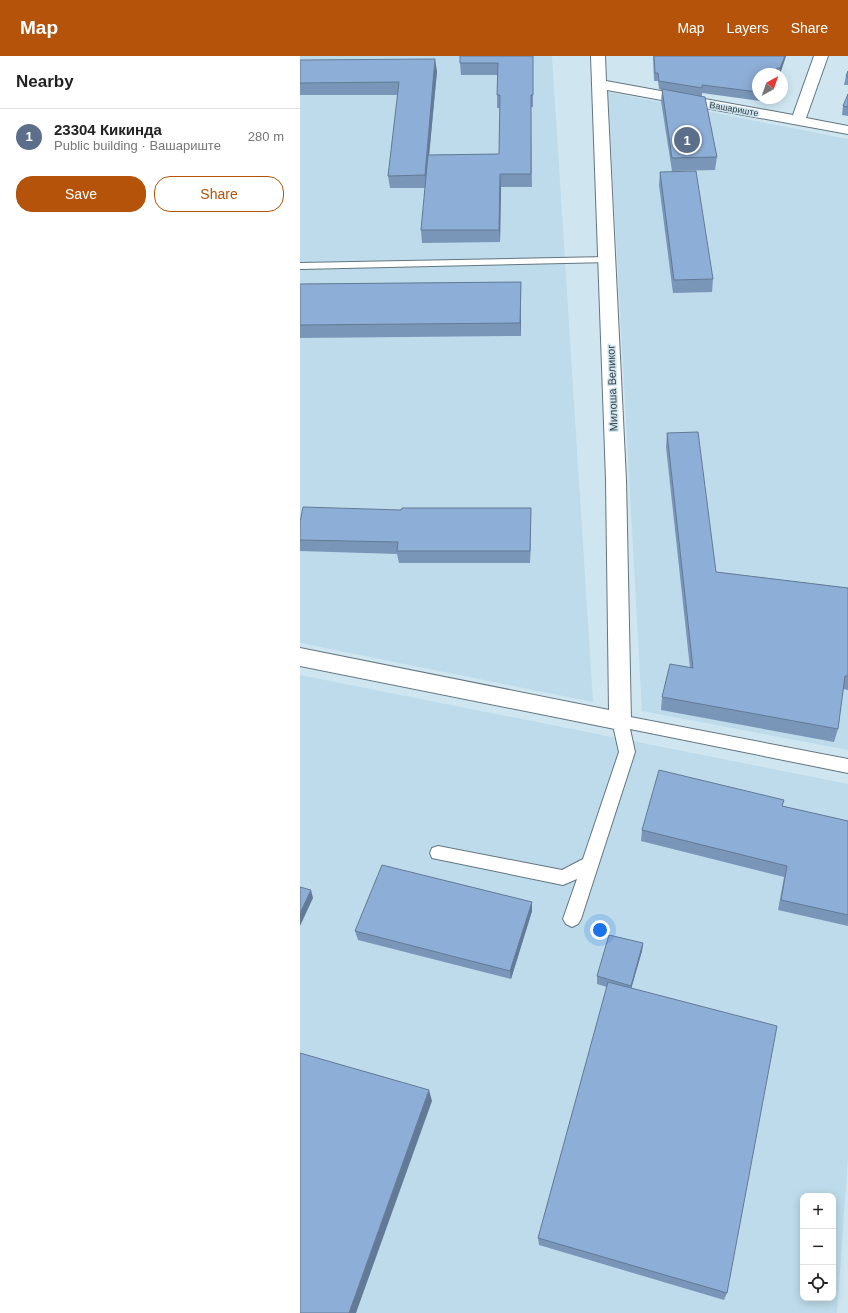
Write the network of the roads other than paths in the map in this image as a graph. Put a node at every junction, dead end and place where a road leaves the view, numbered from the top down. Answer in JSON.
{"nodes":[{"id":1,"x":598,"y":56,"type":"edge"},
{"id":2,"x":821,"y":56,"type":"edge"},
{"id":3,"x":599,"y":84,"type":"junction"},
{"id":4,"x":798,"y":121,"type":"junction"},
{"id":5,"x":848,"y":130,"type":"edge"},
{"id":6,"x":606,"y":260,"type":"junction"},
{"id":7,"x":300,"y":266,"type":"edge"},
{"id":8,"x":300,"y":657,"type":"edge"},
{"id":9,"x":620,"y":720,"type":"junction"},
{"id":10,"x":848,"y":766,"type":"edge"},
{"id":11,"x":438,"y":853,"type":"dead end"},
{"id":12,"x":590,"y":864,"type":"junction"},
{"id":13,"x":572,"y":920,"type":"dead end"}],
"edges":[{"from":1,"to":3,"type":"street","name":"Милоша Великог"},
{"from":2,"to":4,"type":"street"},
{"from":3,"to":4,"type":"street","name":"Вашариште"},
{"from":3,"to":6,"type":"street","name":"Милоша Великог"},
{"from":4,"to":5,"type":"street","name":"Вашариште"},
{"from":6,"to":7,"type":"lane"},
{"from":6,"to":9,"type":"street","name":"Милоша Великог"},
{"from":8,"to":9,"type":"street"},
{"from":9,"to":10,"type":"lane"},
{"from":9,"to":12,"type":"lane"},
{"from":11,"to":12,"type":"lane"},
{"from":12,"to":13,"type":"lane"}]}
